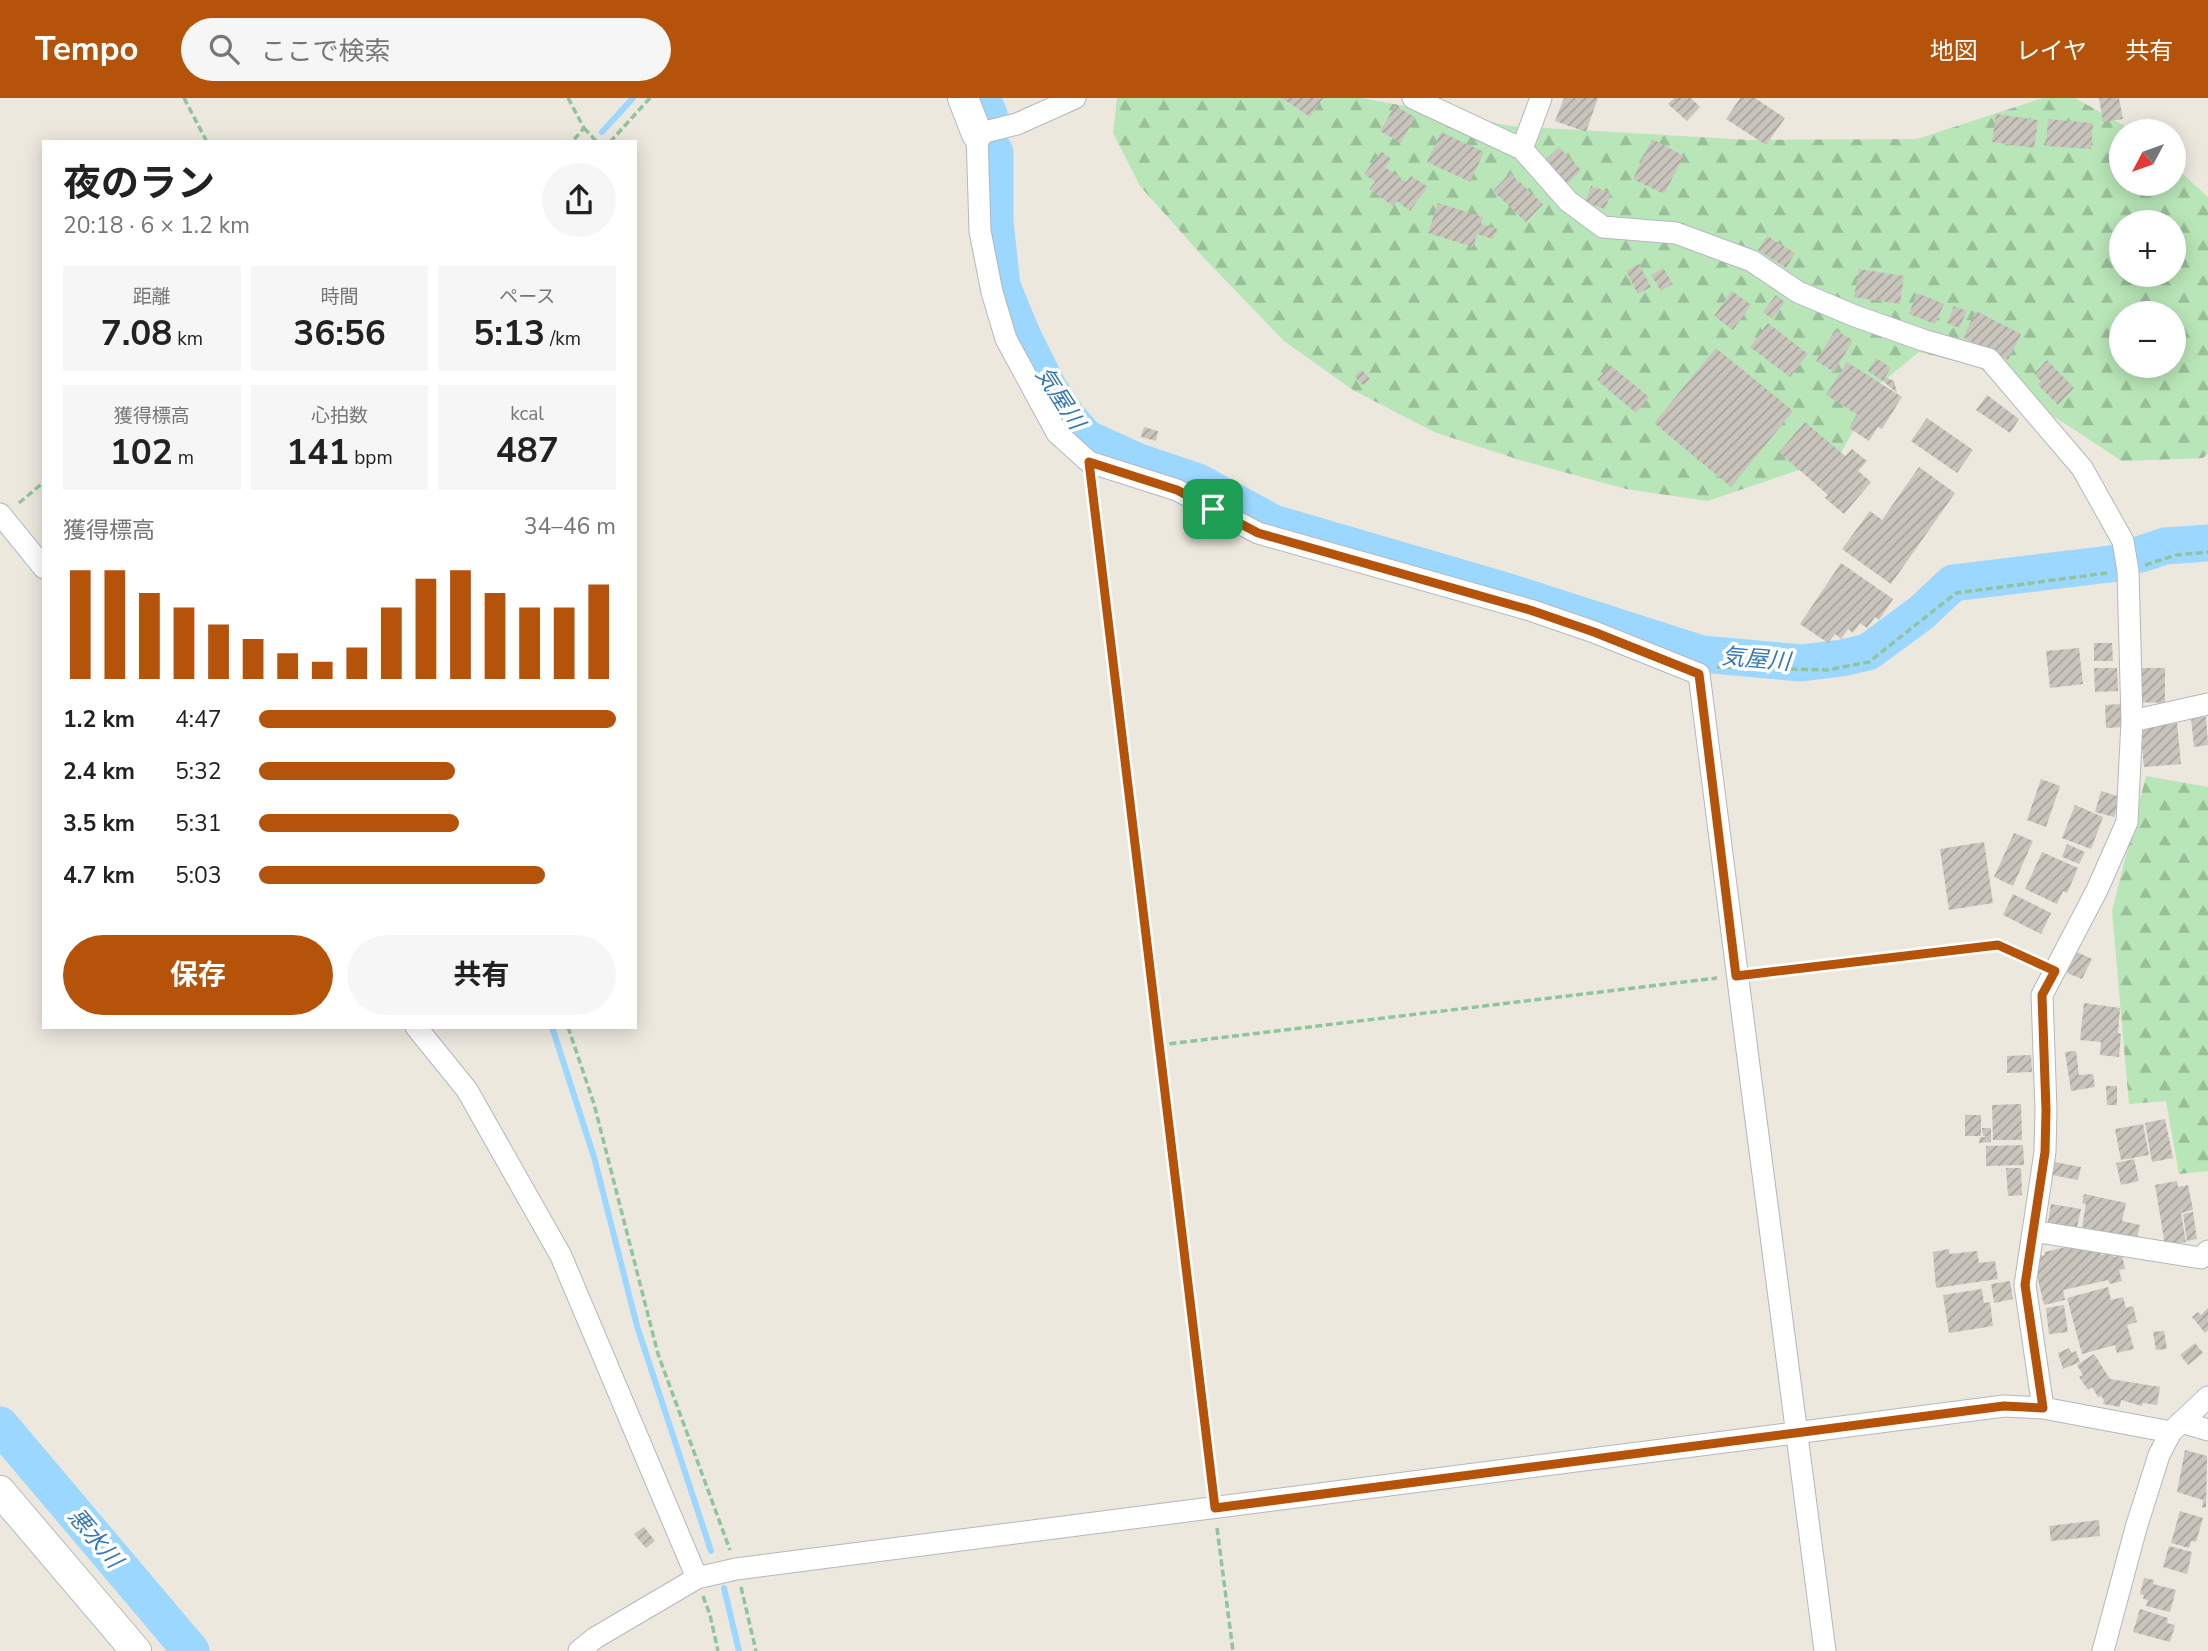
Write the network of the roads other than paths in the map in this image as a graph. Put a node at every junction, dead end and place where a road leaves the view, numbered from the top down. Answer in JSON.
{"nodes":[{"id":1,"x":963,"y":98,"type":"edge"},
{"id":2,"x":1075,"y":98,"type":"edge"},
{"id":3,"x":1413,"y":98,"type":"edge"},
{"id":4,"x":1541,"y":98,"type":"edge"},
{"id":5,"x":977,"y":134,"type":"junction"},
{"id":6,"x":1522,"y":149,"type":"junction"},
{"id":7,"x":1,"y":516,"type":"edge"},
{"id":8,"x":42,"y":566,"type":"edge"},
{"id":9,"x":2208,"y":704,"type":"edge"},
{"id":10,"x":2132,"y":721,"type":"junction"},
{"id":11,"x":418,"y":1029,"type":"edge"},
{"id":12,"x":2033,"y":1231,"type":"junction"},
{"id":13,"x":2200,"y":1254,"type":"edge"},
{"id":14,"x":2208,"y":1275,"type":"edge"},
{"id":15,"x":2208,"y":1397,"type":"edge"},
{"id":16,"x":2043,"y":1408,"type":"junction"},
{"id":17,"x":2176,"y":1427,"type":"junction"},
{"id":18,"x":2208,"y":1430,"type":"edge"},
{"id":19,"x":1797,"y":1432,"type":"junction"},
{"id":20,"x":0,"y":1491,"type":"edge"},
{"id":21,"x":697,"y":1578,"type":"junction"},
{"id":22,"x":136,"y":1651,"type":"edge"},
{"id":23,"x":579,"y":1651,"type":"edge"},
{"id":24,"x":1825,"y":1651,"type":"edge"},
{"id":25,"x":2103,"y":1651,"type":"edge"}],
"edges":[{"from":1,"to":5,"type":"street"},
{"from":2,"to":5,"type":"street"},
{"from":3,"to":6,"type":"street"},
{"from":4,"to":6,"type":"street"},
{"from":5,"to":19,"type":"street"},
{"from":6,"to":10,"type":"street"},
{"from":7,"to":8,"type":"street"},
{"from":9,"to":10,"type":"street"},
{"from":10,"to":12,"type":"street"},
{"from":11,"to":21,"type":"street"},
{"from":12,"to":13,"type":"street"},
{"from":12,"to":16,"type":"street"},
{"from":13,"to":14,"type":"street"},
{"from":15,"to":17,"type":"street"},
{"from":16,"to":17,"type":"street"},
{"from":16,"to":19,"type":"street"},
{"from":17,"to":18,"type":"street"},
{"from":17,"to":25,"type":"street"},
{"from":19,"to":21,"type":"street"},
{"from":19,"to":24,"type":"street"},
{"from":20,"to":22,"type":"street"},
{"from":21,"to":23,"type":"street"}]}
